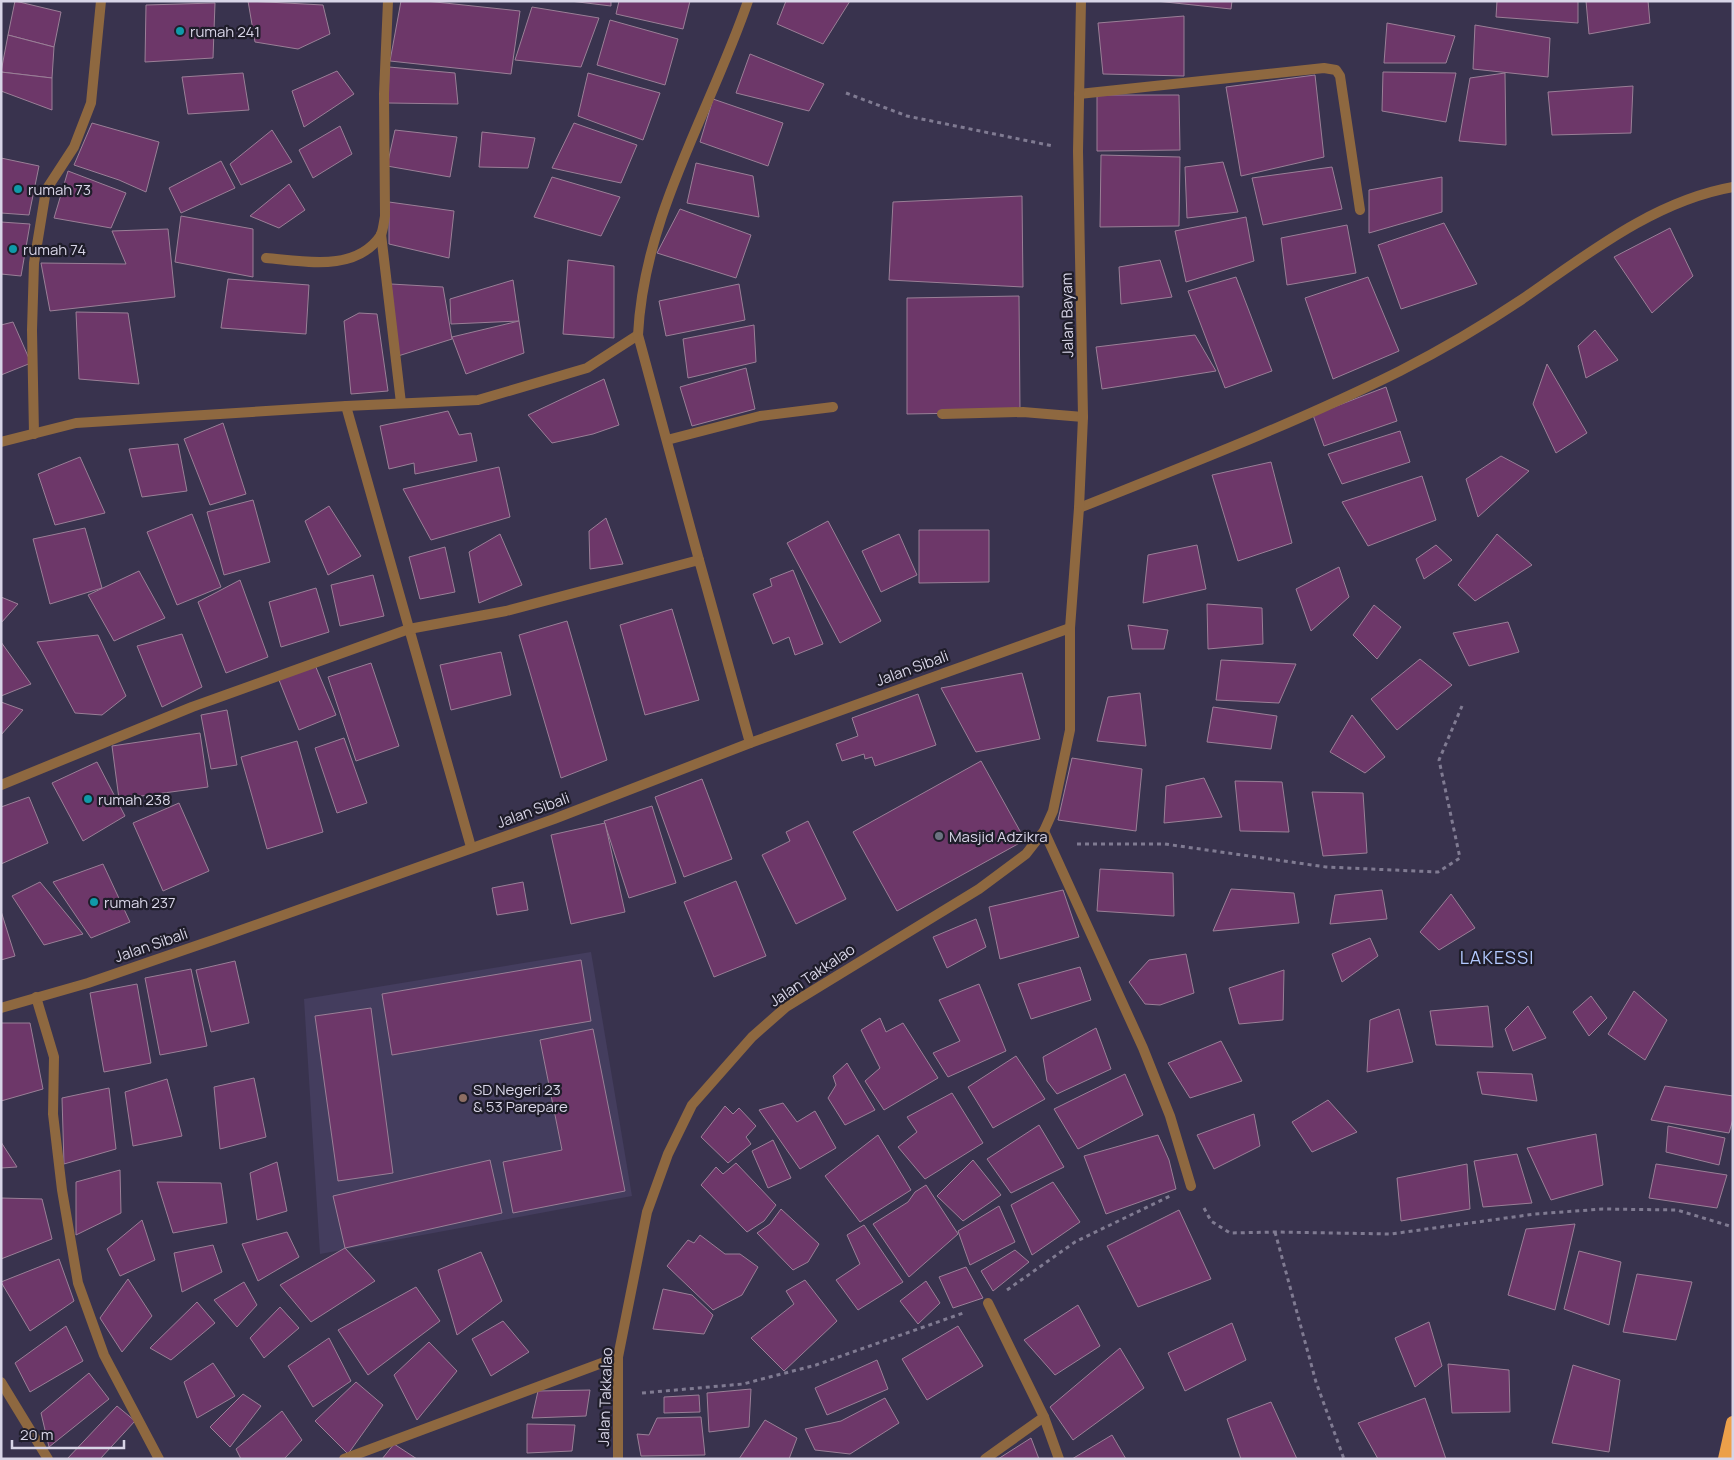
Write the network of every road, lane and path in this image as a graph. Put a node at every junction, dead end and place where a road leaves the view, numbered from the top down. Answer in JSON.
{"nodes":[{"id":1,"x":101,"y":1,"type":"edge"},
{"id":2,"x":388,"y":1,"type":"edge"},
{"id":3,"x":748,"y":1,"type":"edge"},
{"id":4,"x":1081,"y":1,"type":"edge"},
{"id":5,"x":846,"y":93,"type":"dead end"},
{"id":6,"x":1079,"y":94,"type":"junction"},
{"id":7,"x":1078,"y":151,"type":"junction"},
{"id":8,"x":1733,"y":187,"type":"edge"},
{"id":9,"x":1360,"y":210,"type":"dead end"},
{"id":10,"x":381,"y":234,"type":"junction"},
{"id":11,"x":266,"y":258,"type":"dead end"},
{"id":12,"x":638,"y":335,"type":"junction"},
{"id":13,"x":401,"y":403,"type":"junction"},
{"id":14,"x":346,"y":406,"type":"junction"},
{"id":15,"x":833,"y":407,"type":"dead end"},
{"id":16,"x":942,"y":414,"type":"dead end"},
{"id":17,"x":1083,"y":417,"type":"junction"},
{"id":18,"x":34,"y":434,"type":"junction"},
{"id":19,"x":667,"y":440,"type":"junction"},
{"id":20,"x":1,"y":442,"type":"edge"},
{"id":21,"x":1079,"y":508,"type":"junction"},
{"id":22,"x":699,"y":560,"type":"junction"},
{"id":23,"x":1070,"y":628,"type":"junction"},
{"id":24,"x":409,"y":629,"type":"junction"},
{"id":25,"x":1462,"y":706,"type":"dead end"},
{"id":26,"x":750,"y":743,"type":"junction"},
{"id":27,"x":1,"y":785,"type":"edge"},
{"id":28,"x":1044,"y":831,"type":"junction"},
{"id":29,"x":1052,"y":844,"type":"junction"},
{"id":30,"x":471,"y":848,"type":"junction"},
{"id":31,"x":36,"y":997,"type":"junction"},
{"id":32,"x":1,"y":1008,"type":"edge"},
{"id":33,"x":1191,"y":1186,"type":"junction"},
{"id":34,"x":1733,"y":1227,"type":"edge"},
{"id":35,"x":1276,"y":1232,"type":"junction"},
{"id":36,"x":988,"y":1303,"type":"junction"},
{"id":37,"x":618,"y":1357,"type":"junction"},
{"id":38,"x":1,"y":1382,"type":"edge"},
{"id":39,"x":619,"y":1396,"type":"junction"},
{"id":40,"x":1044,"y":1417,"type":"junction"},
{"id":41,"x":1733,"y":1423,"type":"edge"},
{"id":42,"x":48,"y":1459,"type":"edge"},
{"id":43,"x":159,"y":1459,"type":"edge"},
{"id":44,"x":344,"y":1459,"type":"edge"},
{"id":45,"x":618,"y":1459,"type":"edge"},
{"id":46,"x":985,"y":1459,"type":"edge"},
{"id":47,"x":1059,"y":1459,"type":"edge"},
{"id":48,"x":1344,"y":1459,"type":"edge"},
{"id":49,"x":1725,"y":1459,"type":"edge"}],
"edges":[{"from":1,"to":18,"type":"street"},
{"from":2,"to":10,"type":"street"},
{"from":3,"to":12,"type":"street"},
{"from":4,"to":6,"type":"street","name":"Jalan Bayam"},
{"from":5,"to":7,"type":"path"},
{"from":6,"to":7,"type":"street","name":"Jalan Bayam"},
{"from":6,"to":9,"type":"street"},
{"from":7,"to":17,"type":"street","name":"Jalan Bayam"},
{"from":8,"to":21,"type":"street"},
{"from":10,"to":11,"type":"street"},
{"from":10,"to":13,"type":"street"},
{"from":12,"to":13,"type":"street"},
{"from":12,"to":19,"type":"street"},
{"from":13,"to":14,"type":"street"},
{"from":14,"to":18,"type":"street"},
{"from":14,"to":24,"type":"street"},
{"from":15,"to":19,"type":"street"},
{"from":16,"to":17,"type":"street"},
{"from":17,"to":21,"type":"street","name":"Jalan Bayam"},
{"from":18,"to":20,"type":"street"},
{"from":19,"to":22,"type":"street"},
{"from":21,"to":23,"type":"street","name":"Jalan Bayam"},
{"from":22,"to":24,"type":"street"},
{"from":22,"to":26,"type":"street"},
{"from":23,"to":26,"type":"street","name":"Jalan Sibali"},
{"from":23,"to":28,"type":"street","name":"Jalan Takkalao"},
{"from":24,"to":27,"type":"street"},
{"from":24,"to":30,"type":"street"},
{"from":25,"to":29,"type":"path"},
{"from":26,"to":30,"type":"street","name":"Jalan Sibali"},
{"from":28,"to":29,"type":"street"},
{"from":28,"to":37,"type":"street","name":"Jalan Takkalao"},
{"from":29,"to":33,"type":"street"},
{"from":30,"to":31,"type":"street","name":"Jalan Sibali"},
{"from":31,"to":32,"type":"street","name":"Jalan Sibali"},
{"from":31,"to":43,"type":"street"},
{"from":33,"to":35,"type":"path"},
{"from":33,"to":36,"type":"path"},
{"from":34,"to":35,"type":"path"},
{"from":35,"to":48,"type":"path"},
{"from":36,"to":39,"type":"path"},
{"from":36,"to":40,"type":"street"},
{"from":37,"to":39,"type":"street","name":"Jalan Takkalao"},
{"from":37,"to":44,"type":"street"},
{"from":38,"to":42,"type":"street"},
{"from":39,"to":45,"type":"street","name":"Jalan Takkalao"},
{"from":40,"to":46,"type":"street"},
{"from":40,"to":47,"type":"street"},
{"from":41,"to":49,"type":"highway"}]}
